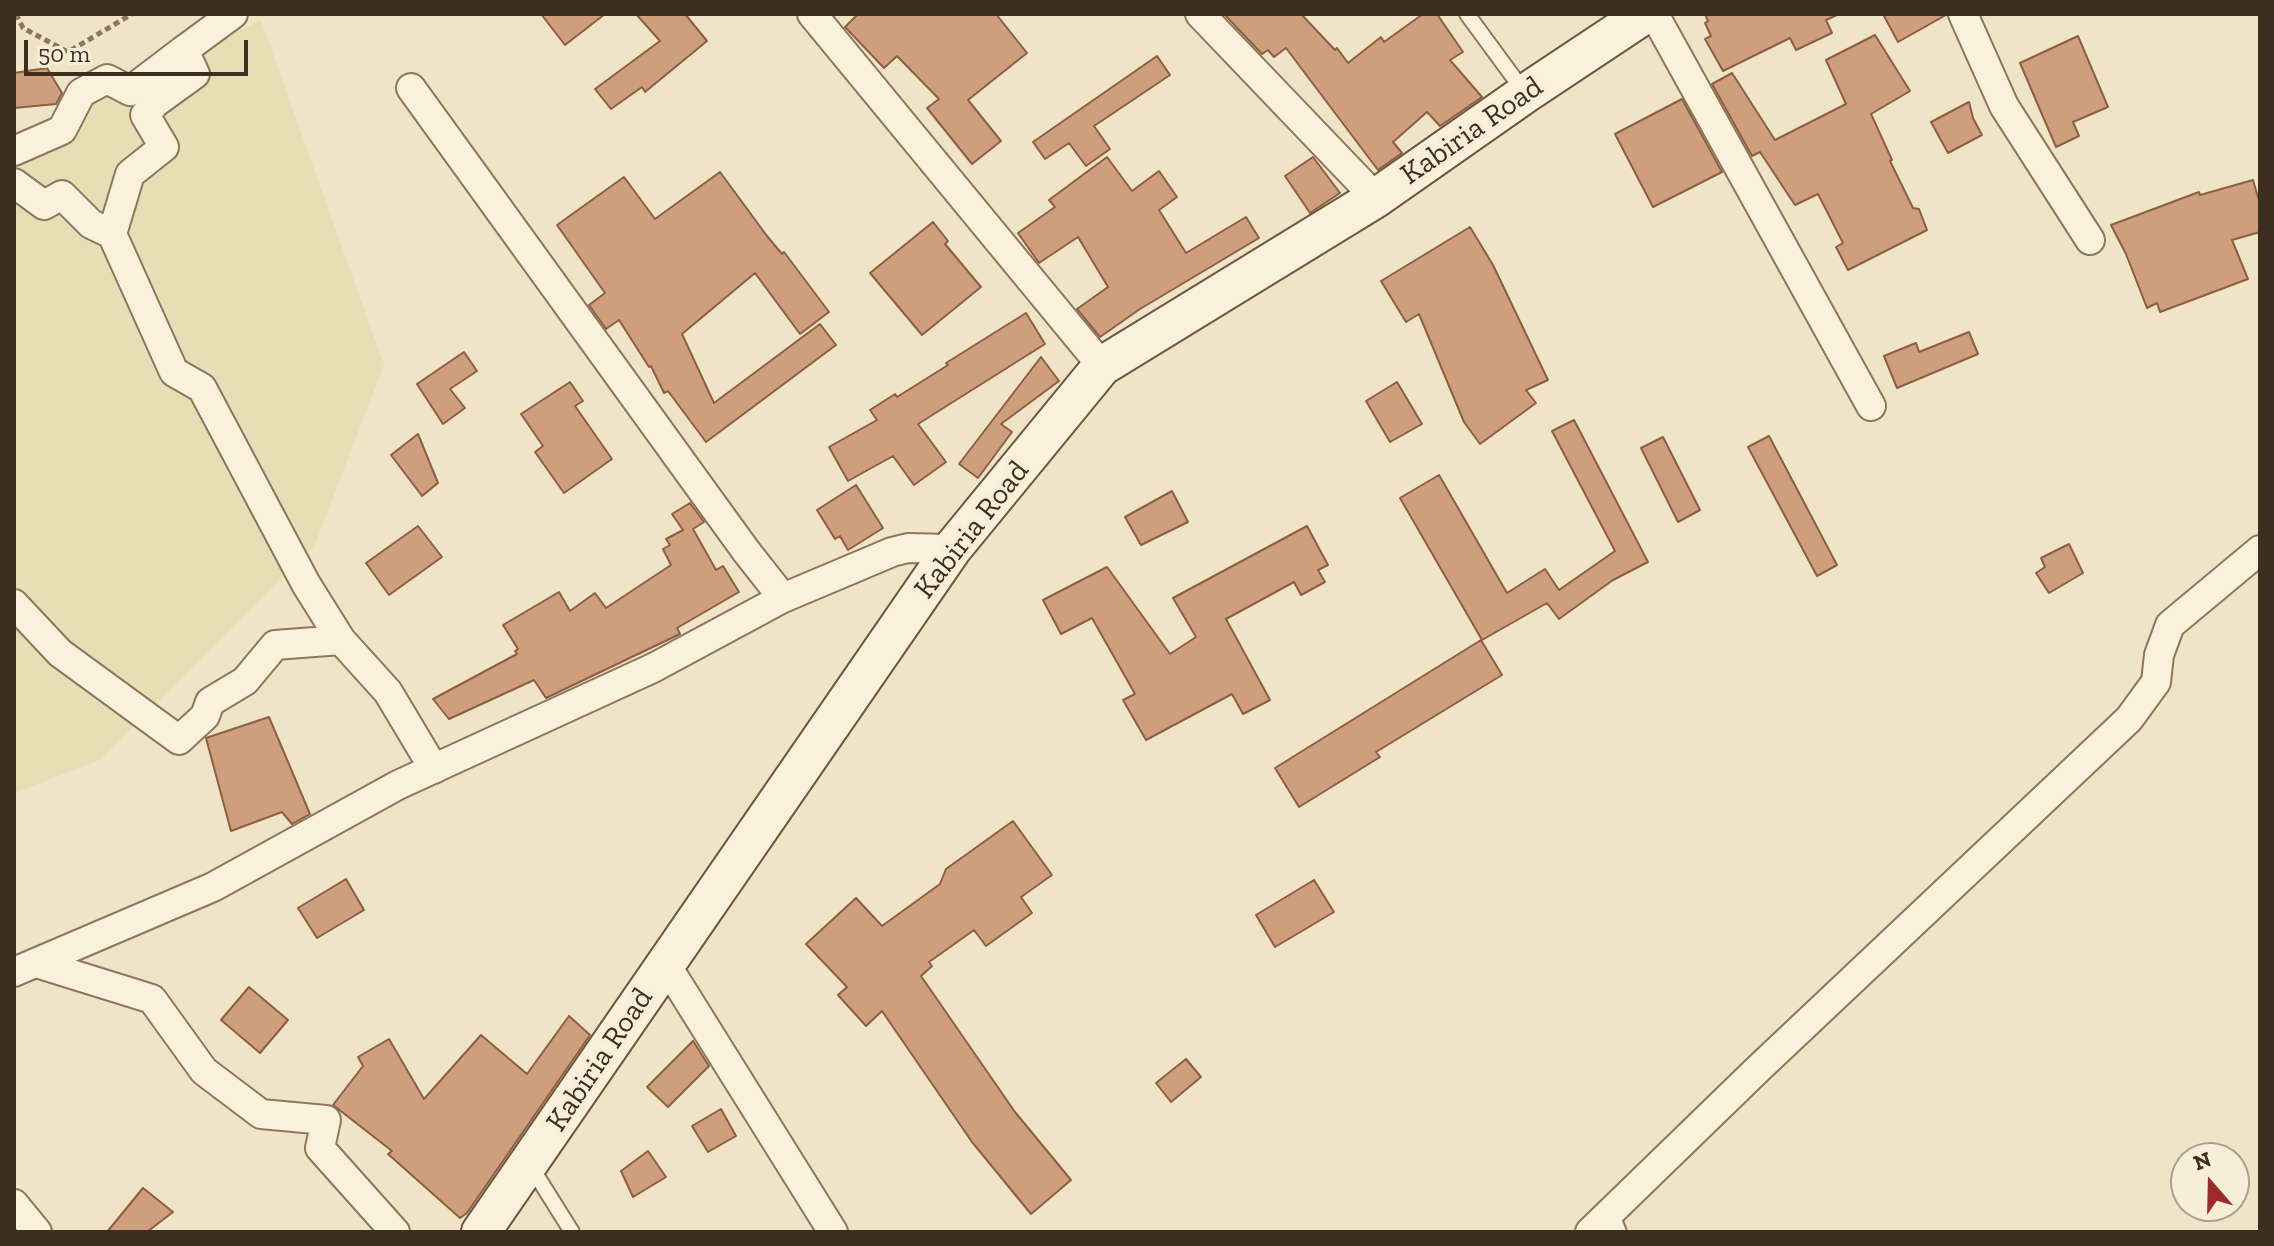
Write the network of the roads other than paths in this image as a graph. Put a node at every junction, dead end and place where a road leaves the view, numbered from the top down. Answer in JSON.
{"nodes":[{"id":1,"x":233,"y":14,"type":"edge"},
{"id":2,"x":812,"y":14,"type":"edge"},
{"id":3,"x":1200,"y":14,"type":"edge"},
{"id":4,"x":1467,"y":14,"type":"edge"},
{"id":5,"x":1645,"y":14,"type":"edge"},
{"id":6,"x":1654,"y":14,"type":"edge"},
{"id":7,"x":1963,"y":14,"type":"edge"},
{"id":8,"x":184,"y":50,"type":"junction"},
{"id":9,"x":411,"y":88,"type":"dead end"},
{"id":10,"x":1526,"y":93,"type":"junction"},
{"id":11,"x":14,"y":151,"type":"edge"},
{"id":12,"x":14,"y":183,"type":"edge"},
{"id":13,"x":1376,"y":198,"type":"junction"},
{"id":14,"x":112,"y":234,"type":"junction"},
{"id":15,"x":2090,"y":240,"type":"dead end"},
{"id":16,"x":1102,"y":366,"type":"junction"},
{"id":17,"x":1871,"y":406,"type":"dead end"},
{"id":18,"x":952,"y":549,"type":"junction"},
{"id":19,"x":2260,"y":550,"type":"edge"},
{"id":20,"x":783,"y":598,"type":"junction"},
{"id":21,"x":14,"y":604,"type":"edge"},
{"id":22,"x":341,"y":640,"type":"junction"},
{"id":23,"x":434,"y":769,"type":"junction"},
{"id":24,"x":665,"y":963,"type":"junction"},
{"id":25,"x":25,"y":968,"type":"edge"},
{"id":26,"x":529,"y":1165,"type":"junction"},
{"id":27,"x":14,"y":1204,"type":"edge"},
{"id":28,"x":1615,"y":1222,"type":"edge"},
{"id":29,"x":479,"y":1230,"type":"edge"},
{"id":30,"x":37,"y":1232,"type":"edge"},
{"id":31,"x":395,"y":1232,"type":"edge"},
{"id":32,"x":572,"y":1232,"type":"edge"},
{"id":33,"x":833,"y":1232,"type":"edge"},
{"id":34,"x":1590,"y":1232,"type":"edge"}],
"edges":[{"from":1,"to":8,"type":"street"},
{"from":2,"to":16,"type":"street"},
{"from":3,"to":13,"type":"street"},
{"from":4,"to":10,"type":"lane"},
{"from":5,"to":10,"type":"main road","name":"Kabiria Road"},
{"from":6,"to":17,"type":"street"},
{"from":7,"to":15,"type":"street"},
{"from":8,"to":11,"type":"street"},
{"from":8,"to":14,"type":"street"},
{"from":9,"to":20,"type":"street"},
{"from":10,"to":13,"type":"main road","name":"Kabiria Road"},
{"from":12,"to":14,"type":"street"},
{"from":13,"to":16,"type":"main road","name":"Kabiria Road"},
{"from":14,"to":22,"type":"street"},
{"from":16,"to":18,"type":"main road","name":"Kabiria Road"},
{"from":18,"to":20,"type":"street"},
{"from":18,"to":24,"type":"main road","name":"Kabiria Road"},
{"from":19,"to":28,"type":"street"},
{"from":20,"to":23,"type":"street"},
{"from":21,"to":22,"type":"street"},
{"from":22,"to":23,"type":"street"},
{"from":23,"to":25,"type":"street"},
{"from":24,"to":26,"type":"main road","name":"Kabiria Road"},
{"from":24,"to":33,"type":"street"},
{"from":25,"to":31,"type":"street"},
{"from":26,"to":29,"type":"main road","name":"Kabiria Road"},
{"from":26,"to":32,"type":"lane"},
{"from":27,"to":30,"type":"street"},
{"from":28,"to":34,"type":"street"}]}
